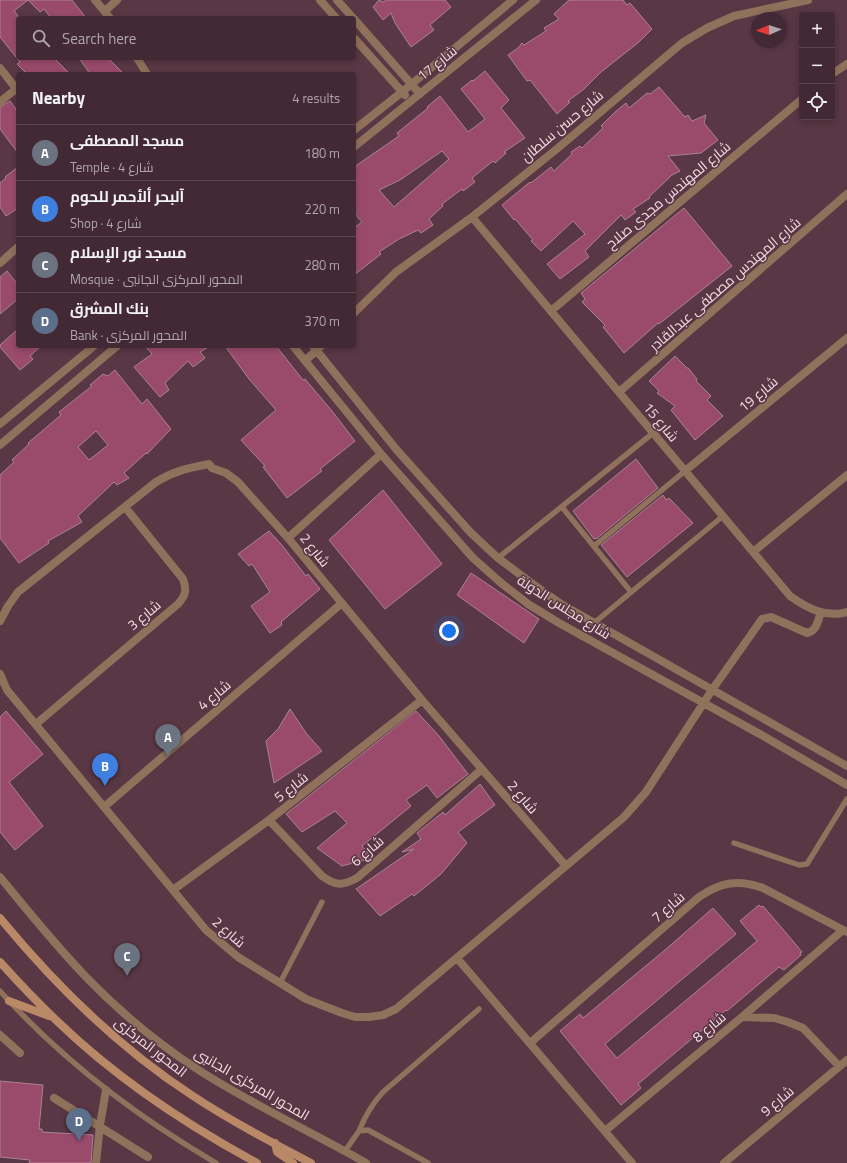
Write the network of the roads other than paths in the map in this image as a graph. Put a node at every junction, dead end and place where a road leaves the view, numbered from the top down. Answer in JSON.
{"nodes":[{"id":1,"x":95,"y":0,"type":"edge"},
{"id":2,"x":117,"y":0,"type":"edge"},
{"id":3,"x":320,"y":0,"type":"edge"},
{"id":4,"x":337,"y":0,"type":"edge"},
{"id":5,"x":513,"y":0,"type":"edge"},
{"id":6,"x":536,"y":0,"type":"edge"},
{"id":7,"x":808,"y":0,"type":"edge"},
{"id":8,"x":105,"y":11,"type":"junction"},
{"id":9,"x":109,"y":16,"type":"edge"},
{"id":10,"x":334,"y":16,"type":"edge"},
{"id":11,"x":352,"y":16,"type":"edge"},
{"id":12,"x":356,"y":20,"type":"edge"},
{"id":13,"x":356,"y":40,"type":"edge"},
{"id":14,"x":138,"y":60,"type":"edge"},
{"id":15,"x":847,"y":64,"type":"edge"},
{"id":16,"x":0,"y":68,"type":"edge"},
{"id":17,"x":146,"y":72,"type":"edge"},
{"id":18,"x":835,"y":72,"type":"edge"},
{"id":19,"x":412,"y":84,"type":"junction"},
{"id":20,"x":16,"y":89,"type":"edge"},
{"id":21,"x":16,"y":91,"type":"edge"},
{"id":22,"x":402,"y":92,"type":"junction"},
{"id":23,"x":420,"y":94,"type":"junction"},
{"id":24,"x":410,"y":101,"type":"junction"},
{"id":25,"x":0,"y":102,"type":"edge"},
{"id":26,"x":799,"y":102,"type":"edge"},
{"id":27,"x":356,"y":128,"type":"edge"},
{"id":28,"x":356,"y":145,"type":"edge"},
{"id":29,"x":847,"y":194,"type":"edge"},
{"id":30,"x":472,"y":217,"type":"junction"},
{"id":31,"x":16,"y":249,"type":"edge"},
{"id":32,"x":0,"y":262,"type":"edge"},
{"id":33,"x":551,"y":310,"type":"junction"},
{"id":34,"x":356,"y":311,"type":"edge"},
{"id":35,"x":847,"y":338,"type":"edge"},
{"id":36,"x":92,"y":348,"type":"edge"},
{"id":37,"x":115,"y":348,"type":"edge"},
{"id":38,"x":295,"y":348,"type":"edge"},
{"id":39,"x":317,"y":348,"type":"edge"},
{"id":40,"x":306,"y":360,"type":"junction"},
{"id":41,"x":619,"y":392,"type":"junction"},
{"id":42,"x":0,"y":424,"type":"edge"},
{"id":43,"x":653,"y":433,"type":"junction"},
{"id":44,"x":0,"y":444,"type":"edge"},
{"id":45,"x":381,"y":454,"type":"junction"},
{"id":46,"x":685,"y":471,"type":"junction"},
{"id":47,"x":847,"y":475,"type":"edge"},
{"id":48,"x":125,"y":507,"type":"junction"},
{"id":49,"x":562,"y":507,"type":"junction"},
{"id":50,"x":723,"y":516,"type":"junction"},
{"id":51,"x":288,"y":538,"type":"junction"},
{"id":52,"x":594,"y":546,"type":"junction"},
{"id":53,"x":753,"y":552,"type":"junction"},
{"id":54,"x":498,"y":558,"type":"junction"},
{"id":55,"x":631,"y":592,"type":"junction"},
{"id":56,"x":342,"y":603,"type":"junction"},
{"id":57,"x":821,"y":612,"type":"junction"},
{"id":58,"x":847,"y":612,"type":"edge"},
{"id":59,"x":0,"y":621,"type":"edge"},
{"id":60,"x":594,"y":623,"type":"junction"},
{"id":61,"x":0,"y":674,"type":"edge"},
{"id":62,"x":712,"y":690,"type":"junction"},
{"id":63,"x":422,"y":700,"type":"junction"},
{"id":64,"x":704,"y":703,"type":"junction"},
{"id":65,"x":36,"y":724,"type":"junction"},
{"id":66,"x":847,"y":766,"type":"edge"},
{"id":67,"x":482,"y":769,"type":"junction"},
{"id":68,"x":847,"y":785,"type":"edge"},
{"id":69,"x":847,"y":799,"type":"edge"},
{"id":70,"x":104,"y":807,"type":"junction"},
{"id":71,"x":269,"y":820,"type":"junction"},
{"id":72,"x":734,"y":843,"type":"dead end"},
{"id":73,"x":566,"y":866,"type":"junction"},
{"id":74,"x":0,"y":877,"type":"edge"},
{"id":75,"x":173,"y":890,"type":"junction"},
{"id":76,"x":322,"y":902,"type":"dead end"},
{"id":77,"x":0,"y":918,"type":"edge"},
{"id":78,"x":845,"y":931,"type":"edge"},
{"id":79,"x":457,"y":958,"type":"junction"},
{"id":80,"x":0,"y":962,"type":"edge"},
{"id":81,"x":280,"y":983,"type":"junction"},
{"id":82,"x":0,"y":991,"type":"edge"},
{"id":83,"x":9,"y":1001,"type":"junction"},
{"id":84,"x":478,"y":1009,"type":"dead end"},
{"id":85,"x":53,"y":1017,"type":"junction"},
{"id":86,"x":742,"y":1017,"type":"junction"},
{"id":87,"x":0,"y":1035,"type":"edge"},
{"id":88,"x":530,"y":1043,"type":"junction"},
{"id":89,"x":20,"y":1053,"type":"dead end"},
{"id":90,"x":847,"y":1060,"type":"edge"},
{"id":91,"x":839,"y":1066,"type":"junction"},
{"id":92,"x":106,"y":1090,"type":"junction"},
{"id":93,"x":54,"y":1098,"type":"dead end"},
{"id":94,"x":100,"y":1125,"type":"junction"},
{"id":95,"x":359,"y":1131,"type":"junction"},
{"id":96,"x":605,"y":1131,"type":"junction"},
{"id":97,"x":275,"y":1143,"type":"junction"},
{"id":98,"x":345,"y":1150,"type":"junction"},
{"id":99,"x":148,"y":1157,"type":"dead end"},
{"id":100,"x":96,"y":1163,"type":"edge"},
{"id":101,"x":216,"y":1163,"type":"edge"},
{"id":102,"x":257,"y":1163,"type":"edge"},
{"id":103,"x":293,"y":1163,"type":"edge"},
{"id":104,"x":311,"y":1163,"type":"edge"},
{"id":105,"x":366,"y":1163,"type":"edge"},
{"id":106,"x":428,"y":1163,"type":"edge"},
{"id":107,"x":632,"y":1163,"type":"edge"},
{"id":108,"x":724,"y":1163,"type":"edge"}],
"edges":[{"from":1,"to":8,"type":"street"},
{"from":2,"to":8,"type":"street"},
{"from":3,"to":10,"type":"street"},
{"from":4,"to":11,"type":"street"},
{"from":5,"to":19,"type":"street","name":"شارع 17"},
{"from":6,"to":23,"type":"street","name":"شارع 17"},
{"from":7,"to":30,"type":"street","name":"شارع حسن سلطان"},
{"from":8,"to":9,"type":"street"},
{"from":12,"to":19,"type":"street"},
{"from":13,"to":22,"type":"street"},
{"from":14,"to":17,"type":"street"},
{"from":15,"to":18,"type":"street"},
{"from":16,"to":20,"type":"street"},
{"from":19,"to":22,"type":"street","name":"شارع 17"},
{"from":19,"to":23,"type":"street"},
{"from":21,"to":25,"type":"street"},
{"from":22,"to":24,"type":"street"},
{"from":22,"to":27,"type":"street","name":"شارع 17"},
{"from":23,"to":24,"type":"street","name":"شارع 17"},
{"from":24,"to":28,"type":"street","name":"شارع 17"},
{"from":26,"to":33,"type":"street","name":"شارع المهندس مجدى صلاح"},
{"from":29,"to":41,"type":"street","name":"شارع المهندس مصطفى عبدالقادر"},
{"from":30,"to":33,"type":"street","name":"شارع 15"},
{"from":30,"to":34,"type":"street","name":"شارع حسن سلطان"},
{"from":31,"to":32,"type":"street"},
{"from":33,"to":41,"type":"street","name":"شارع 15"},
{"from":35,"to":46,"type":"street","name":"شارع 19"},
{"from":36,"to":42,"type":"street"},
{"from":37,"to":44,"type":"street"},
{"from":38,"to":40,"type":"street","name":"شارع مجلس الدولة"},
{"from":39,"to":40,"type":"street"},
{"from":39,"to":54,"type":"street","name":"شارع مجلس الدولة"},
{"from":40,"to":45,"type":"street","name":"شارع مجلس الدولة"},
{"from":41,"to":43,"type":"street","name":"شارع 15"},
{"from":43,"to":46,"type":"street","name":"شارع 15"},
{"from":43,"to":49,"type":"lane"},
{"from":45,"to":51,"type":"street"},
{"from":45,"to":64,"type":"street","name":"شارع مجلس الدولة"},
{"from":46,"to":50,"type":"street","name":"شارع 15"},
{"from":46,"to":52,"type":"lane"},
{"from":47,"to":53,"type":"street"},
{"from":48,"to":51,"type":"street","name":"شارع 2"},
{"from":48,"to":59,"type":"street","name":"شارع 2"},
{"from":48,"to":65,"type":"street","name":"شارع 3"},
{"from":49,"to":52,"type":"lane"},
{"from":49,"to":54,"type":"lane"},
{"from":50,"to":53,"type":"street","name":"شارع 15"},
{"from":50,"to":55,"type":"lane"},
{"from":51,"to":56,"type":"street","name":"شارع 2"},
{"from":52,"to":55,"type":"lane"},
{"from":53,"to":57,"type":"street","name":"شارع 15"},
{"from":54,"to":60,"type":"street","name":"شارع مجلس الدولة"},
{"from":55,"to":60,"type":"lane"},
{"from":56,"to":63,"type":"street","name":"شارع 2"},
{"from":56,"to":70,"type":"street","name":"شارع 4"},
{"from":57,"to":58,"type":"street","name":"شارع 15"},
{"from":57,"to":62,"type":"street","name":"شارع 2"},
{"from":60,"to":62,"type":"street","name":"شارع مجلس الدولة"},
{"from":61,"to":65,"type":"street","name":"شارع 2"},
{"from":62,"to":64,"type":"street","name":"شارع 2"},
{"from":62,"to":66,"type":"street","name":"شارع مجلس الدولة"},
{"from":63,"to":67,"type":"street","name":"شارع 2"},
{"from":63,"to":71,"type":"street","name":"شارع 5"},
{"from":64,"to":68,"type":"street","name":"شارع مجلس الدولة"},
{"from":64,"to":73,"type":"street","name":"شارع 2"},
{"from":65,"to":70,"type":"street","name":"شارع 2"},
{"from":67,"to":71,"type":"street","name":"شارع 6"},
{"from":67,"to":73,"type":"street","name":"شارع 2"},
{"from":69,"to":72,"type":"lane"},
{"from":70,"to":75,"type":"street","name":"شارع 2"},
{"from":71,"to":75,"type":"street","name":"شارع 5"},
{"from":73,"to":79,"type":"street","name":"شارع 2"},
{"from":74,"to":98,"type":"street","name":"المحور المركزى الجانبى"},
{"from":75,"to":81,"type":"street","name":"شارع 2"},
{"from":76,"to":81,"type":"lane"},
{"from":77,"to":97,"type":"main road","name":"المحور المركزى"},
{"from":78,"to":86,"type":"street"},
{"from":78,"to":88,"type":"street","name":"شارع 7"},
{"from":79,"to":81,"type":"street","name":"شارع 2"},
{"from":79,"to":88,"type":"street"},
{"from":80,"to":85,"type":"main road"},
{"from":82,"to":83,"type":"lane"},
{"from":83,"to":85,"type":"main road"},
{"from":83,"to":92,"type":"lane"},
{"from":84,"to":95,"type":"lane"},
{"from":85,"to":102,"type":"main road"},
{"from":86,"to":91,"type":"street","name":"شارع 8"},
{"from":86,"to":96,"type":"street","name":"شارع 8"},
{"from":87,"to":89,"type":"street"},
{"from":88,"to":96,"type":"street"},
{"from":90,"to":91,"type":"street","name":"شارع 9"},
{"from":91,"to":108,"type":"street","name":"شارع 9"},
{"from":92,"to":94,"type":"street"},
{"from":92,"to":101,"type":"lane"},
{"from":93,"to":94,"type":"street"},
{"from":94,"to":99,"type":"street"},
{"from":94,"to":100,"type":"street"},
{"from":95,"to":98,"type":"lane"},
{"from":95,"to":106,"type":"lane"},
{"from":96,"to":107,"type":"street"},
{"from":97,"to":103,"type":"main road"},
{"from":97,"to":104,"type":"main road","name":"المحور المركزى"},
{"from":98,"to":105,"type":"street","name":"المحور المركزى الجانبى"}]}
